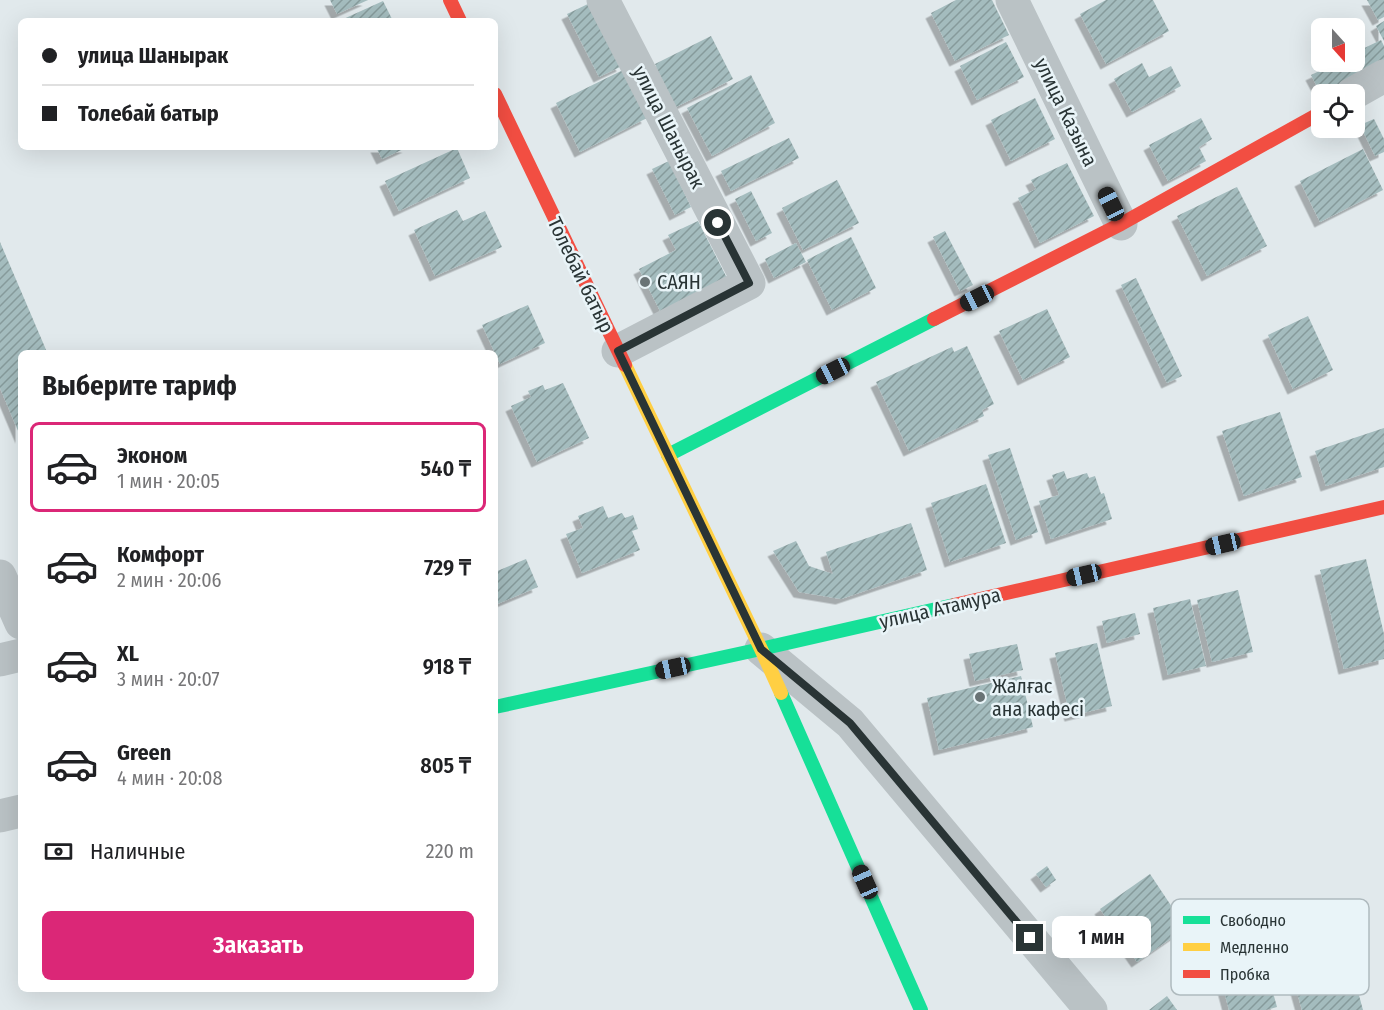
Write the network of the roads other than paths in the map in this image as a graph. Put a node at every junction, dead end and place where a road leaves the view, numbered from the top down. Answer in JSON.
{"nodes":[{"id":1,"x":450,"y":0,"type":"edge"},
{"id":2,"x":603,"y":0,"type":"edge"},
{"id":3,"x":1012,"y":0,"type":"edge"},
{"id":4,"x":459,"y":18,"type":"edge"},
{"id":5,"x":1384,"y":76,"type":"edge"},
{"id":6,"x":1365,"y":87,"type":"edge"},
{"id":7,"x":498,"y":100,"type":"edge"},
{"id":8,"x":1311,"y":117,"type":"edge"},
{"id":9,"x":1121,"y":224,"type":"junction"},
{"id":10,"x":618,"y":351,"type":"junction"},
{"id":11,"x":668,"y":455,"type":"junction"},
{"id":12,"x":1384,"y":507,"type":"edge"},
{"id":13,"x":0,"y":576,"type":"edge"},
{"id":14,"x":18,"y":616,"type":"edge"},
{"id":15,"x":761,"y":649,"type":"junction"},
{"id":16,"x":18,"y":656,"type":"edge"},
{"id":17,"x":0,"y":660,"type":"edge"},
{"id":18,"x":498,"y":706,"type":"edge"},
{"id":19,"x":18,"y":812,"type":"edge"},
{"id":20,"x":0,"y":816,"type":"edge"},
{"id":21,"x":921,"y":1010,"type":"edge"},
{"id":22,"x":1091,"y":1010,"type":"edge"}],
"edges":[{"from":1,"to":4,"type":"street"},
{"from":2,"to":10,"type":"street","name":"улица Шанырак"},
{"from":3,"to":9,"type":"street","name":"улица Казына"},
{"from":5,"to":6,"type":"street"},
{"from":7,"to":10,"type":"street","name":"Толебай батыр"},
{"from":8,"to":9,"type":"street"},
{"from":9,"to":11,"type":"street"},
{"from":10,"to":11,"type":"street","name":"Толебай батыр"},
{"from":11,"to":15,"type":"street","name":"Толебай батыр"},
{"from":12,"to":15,"type":"street","name":"улица Атамура"},
{"from":13,"to":14,"type":"street"},
{"from":15,"to":18,"type":"street","name":"улица Атамура"},
{"from":15,"to":21,"type":"street","name":"Толебай батыр"},
{"from":15,"to":22,"type":"street"},
{"from":16,"to":17,"type":"street"},
{"from":19,"to":20,"type":"street"}]}
